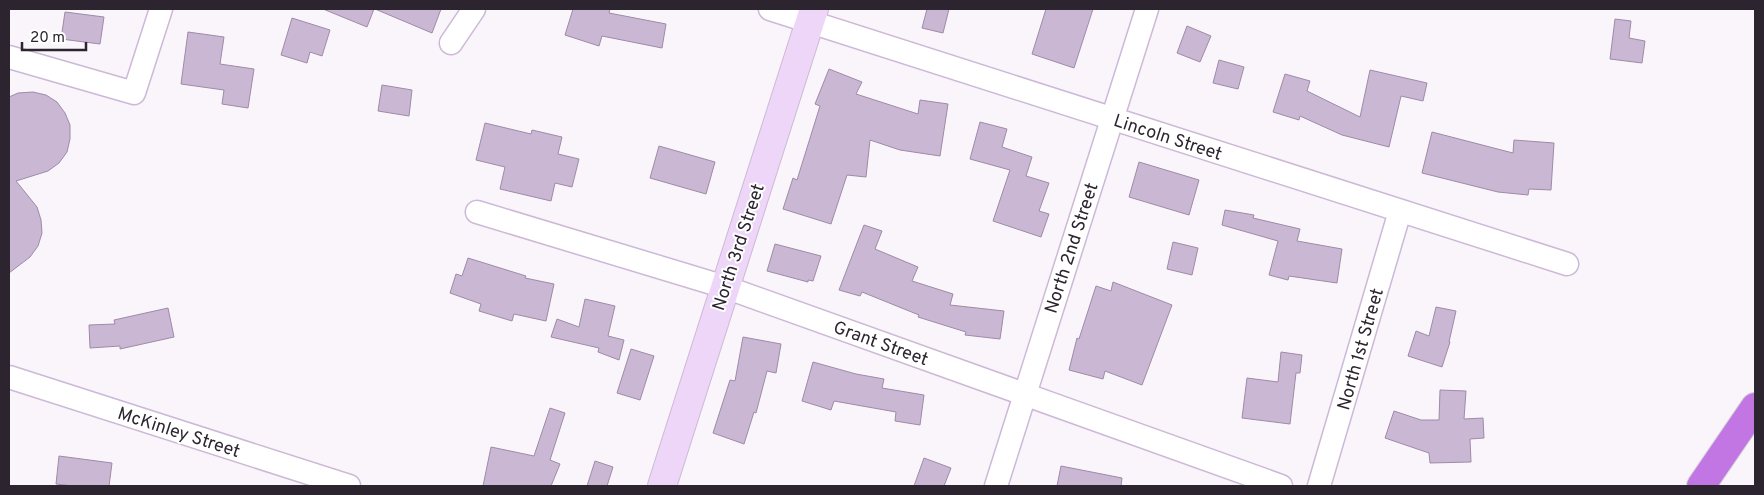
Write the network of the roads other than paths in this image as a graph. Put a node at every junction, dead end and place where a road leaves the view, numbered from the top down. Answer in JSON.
{"nodes":[{"id":1,"x":161,"y":9,"type":"edge"},
{"id":2,"x":474,"y":9,"type":"edge"},
{"id":3,"x":770,"y":9,"type":"edge"},
{"id":4,"x":1147,"y":9,"type":"edge"},
{"id":5,"x":812,"y":15,"type":"edge"},
{"id":6,"x":451,"y":43,"type":"dead end"},
{"id":7,"x":9,"y":57,"type":"edge"},
{"id":8,"x":1112,"y":119,"type":"junction"},
{"id":9,"x":1400,"y":211,"type":"junction"},
{"id":10,"x":477,"y":212,"type":"dead end"},
{"id":11,"x":1567,"y":264,"type":"dead end"},
{"id":12,"x":725,"y":288,"type":"junction"},
{"id":13,"x":9,"y":377,"type":"edge"},
{"id":14,"x":1025,"y":395,"type":"junction"},
{"id":15,"x":1755,"y":396,"type":"edge"},
{"id":16,"x":1755,"y":407,"type":"edge"},
{"id":17,"x":1706,"y":478,"type":"edge"},
{"id":18,"x":342,"y":485,"type":"edge"},
{"id":19,"x":662,"y":486,"type":"edge"},
{"id":20,"x":996,"y":486,"type":"edge"},
{"id":21,"x":1281,"y":486,"type":"edge"},
{"id":22,"x":1319,"y":486,"type":"edge"}],
"edges":[{"from":1,"to":7,"type":"street"},
{"from":2,"to":6,"type":"street"},
{"from":3,"to":5,"type":"street","name":"Lincoln Street"},
{"from":4,"to":8,"type":"street","name":"North 2nd Street"},
{"from":5,"to":8,"type":"street","name":"Lincoln Street"},
{"from":5,"to":12,"type":"street","name":"North 3rd Street"},
{"from":8,"to":9,"type":"street","name":"Lincoln Street"},
{"from":8,"to":14,"type":"street","name":"North 2nd Street"},
{"from":9,"to":11,"type":"street","name":"Lincoln Street"},
{"from":9,"to":22,"type":"street","name":"North 1st Street"},
{"from":10,"to":12,"type":"street","name":"Grant Street"},
{"from":12,"to":14,"type":"street","name":"Grant Street"},
{"from":12,"to":19,"type":"street","name":"North 3rd Street"},
{"from":13,"to":18,"type":"street","name":"McKinley Street"},
{"from":14,"to":20,"type":"street","name":"North 2nd Street"},
{"from":14,"to":21,"type":"street","name":"Grant Street"},
{"from":15,"to":17,"type":"highway"},
{"from":16,"to":17,"type":"highway"}]}
